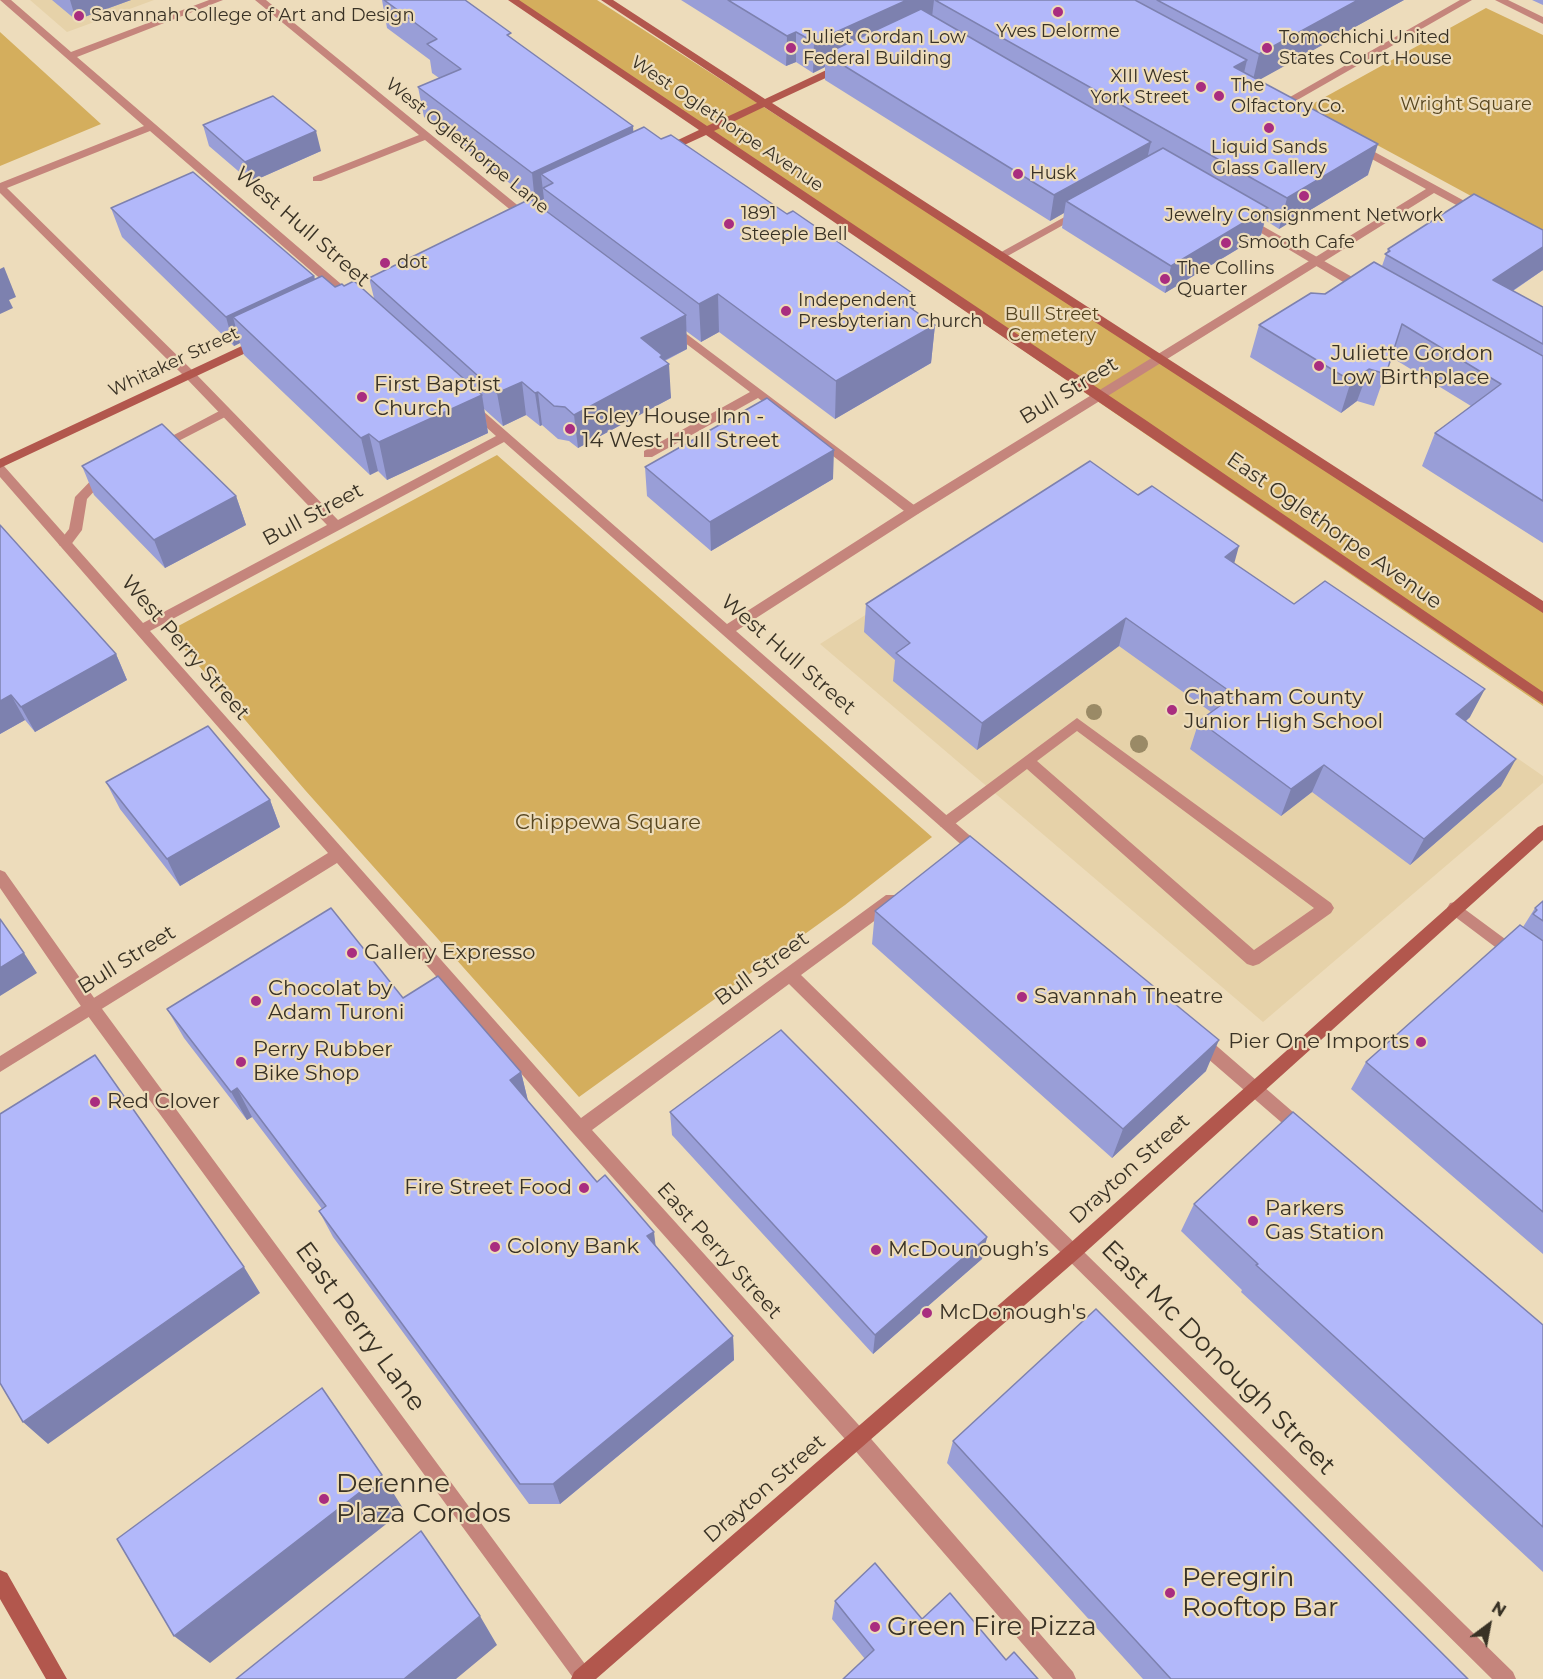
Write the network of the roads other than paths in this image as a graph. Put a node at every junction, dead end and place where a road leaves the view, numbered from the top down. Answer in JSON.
{"nodes":[{"id":1,"x":5,"y":0,"type":"edge"},
{"id":2,"x":218,"y":0,"type":"edge"},
{"id":3,"x":260,"y":0,"type":"edge"},
{"id":4,"x":513,"y":0,"type":"edge"},
{"id":5,"x":606,"y":0,"type":"edge"},
{"id":6,"x":1467,"y":0,"type":"edge"},
{"id":7,"x":1500,"y":0,"type":"edge"},
{"id":8,"x":1543,"y":21,"type":"edge"},
{"id":9,"x":69,"y":56,"type":"junction"},
{"id":10,"x":849,"y":63,"type":"edge"},
{"id":11,"x":764,"y":103,"type":"junction"},
{"id":12,"x":1281,"y":106,"type":"edge"},
{"id":13,"x":151,"y":127,"type":"junction"},
{"id":14,"x":707,"y":130,"type":"junction"},
{"id":15,"x":427,"y":136,"type":"junction"},
{"id":16,"x":1342,"y":138,"type":"edge"},
{"id":17,"x":657,"y":153,"type":"edge"},
{"id":18,"x":317,"y":178,"type":"dead end"},
{"id":19,"x":0,"y":187,"type":"edge"},
{"id":20,"x":1435,"y":188,"type":"junction"},
{"id":21,"x":1090,"y":206,"type":"edge"},
{"id":22,"x":1230,"y":210,"type":"edge"},
{"id":23,"x":1484,"y":215,"type":"edge"},
{"id":24,"x":541,"y":229,"type":"edge"},
{"id":25,"x":1000,"y":256,"type":"junction"},
{"id":26,"x":1318,"y":262,"type":"junction"},
{"id":27,"x":1374,"y":295,"type":"edge"},
{"id":28,"x":353,"y":300,"type":"edge"},
{"id":29,"x":664,"y":321,"type":"edge"},
{"id":30,"x":270,"y":336,"type":"edge"},
{"id":31,"x":1160,"y":360,"type":"junction"},
{"id":32,"x":189,"y":374,"type":"junction"},
{"id":33,"x":758,"y":393,"type":"junction"},
{"id":34,"x":1102,"y":396,"type":"junction"},
{"id":35,"x":460,"y":397,"type":"edge"},
{"id":36,"x":225,"y":412,"type":"junction"},
{"id":37,"x":504,"y":437,"type":"junction"},
{"id":38,"x":146,"y":453,"type":"edge"},
{"id":39,"x":648,"y":454,"type":"dead end"},
{"id":40,"x":0,"y":464,"type":"edge"},
{"id":41,"x":0,"y":469,"type":"edge"},
{"id":42,"x":114,"y":469,"type":"edge"},
{"id":43,"x":913,"y":511,"type":"junction"},
{"id":44,"x":336,"y":526,"type":"junction"},
{"id":45,"x":64,"y":543,"type":"junction"},
{"id":46,"x":1543,"y":608,"type":"edge"},
{"id":47,"x":141,"y":630,"type":"junction"},
{"id":48,"x":726,"y":631,"type":"junction"},
{"id":49,"x":1543,"y":699,"type":"edge"},
{"id":50,"x":1028,"y":762,"type":"junction"},
{"id":51,"x":946,"y":823,"type":"junction"},
{"id":52,"x":1543,"y":831,"type":"edge"},
{"id":53,"x":338,"y":854,"type":"junction"},
{"id":54,"x":995,"y":866,"type":"edge"},
{"id":55,"x":0,"y":876,"type":"edge"},
{"id":56,"x":902,"y":891,"type":"edge"},
{"id":57,"x":1455,"y":908,"type":"junction"},
{"id":58,"x":790,"y":974,"type":"junction"},
{"id":59,"x":1543,"y":976,"type":"edge"},
{"id":60,"x":91,"y":1007,"type":"junction"},
{"id":61,"x":1183,"y":1027,"type":"edge"},
{"id":62,"x":0,"y":1065,"type":"edge"},
{"id":63,"x":1256,"y":1090,"type":"junction"},
{"id":64,"x":580,"y":1129,"type":"junction"},
{"id":65,"x":1318,"y":1145,"type":"edge"},
{"id":66,"x":1074,"y":1251,"type":"junction"},
{"id":67,"x":859,"y":1440,"type":"junction"},
{"id":68,"x":0,"y":1580,"type":"edge"},
{"id":69,"x":584,"y":1678,"type":"edge"},
{"id":70,"x":57,"y":1679,"type":"edge"},
{"id":71,"x":1066,"y":1679,"type":"edge"},
{"id":72,"x":1506,"y":1679,"type":"edge"}],
"edges":[{"from":1,"to":9,"type":"street","name":"West Hull Street"},
{"from":2,"to":9,"type":"street"},
{"from":3,"to":15,"type":"street","name":"West Oglethorpe Lane"},
{"from":4,"to":14,"type":"main road","name":"West Oglethorpe Avenue"},
{"from":5,"to":11,"type":"main road","name":"West Oglethorpe Avenue"},
{"from":6,"to":12,"type":"street"},
{"from":7,"to":8,"type":"street"},
{"from":9,"to":13,"type":"street","name":"West Hull Street"},
{"from":10,"to":11,"type":"main road"},
{"from":11,"to":14,"type":"main road"},
{"from":11,"to":25,"type":"main road","name":"West Oglethorpe Avenue"},
{"from":13,"to":19,"type":"street"},
{"from":13,"to":28,"type":"street","name":"West Hull Street"},
{"from":14,"to":17,"type":"main road"},
{"from":14,"to":34,"type":"main road","name":"West Oglethorpe Avenue"},
{"from":15,"to":18,"type":"street"},
{"from":15,"to":24,"type":"street","name":"West Oglethorpe Lane"},
{"from":16,"to":20,"type":"street"},
{"from":19,"to":32,"type":"street"},
{"from":20,"to":23,"type":"street"},
{"from":20,"to":26,"type":"street","name":"Bull Street"},
{"from":21,"to":25,"type":"street"},
{"from":22,"to":26,"type":"street"},
{"from":25,"to":31,"type":"main road","name":"West Oglethorpe Avenue"},
{"from":26,"to":27,"type":"street"},
{"from":26,"to":31,"type":"street","name":"Bull Street"},
{"from":29,"to":33,"type":"street"},
{"from":30,"to":32,"type":"main road","name":"Whitaker Street"},
{"from":31,"to":34,"type":"street","name":"Bull Street"},
{"from":31,"to":46,"type":"main road"},
{"from":32,"to":36,"type":"street"},
{"from":32,"to":40,"type":"main road","name":"Whitaker Street"},
{"from":33,"to":39,"type":"street"},
{"from":33,"to":43,"type":"street"},
{"from":34,"to":43,"type":"street","name":"Bull Street"},
{"from":34,"to":49,"type":"main road","name":"East Oglethorpe Avenue"},
{"from":35,"to":37,"type":"street","name":"West Hull Street"},
{"from":36,"to":38,"type":"street"},
{"from":36,"to":44,"type":"street"},
{"from":37,"to":44,"type":"street","name":"Bull Street"},
{"from":37,"to":48,"type":"street","name":"West Hull Street"},
{"from":41,"to":45,"type":"street","name":"West Perry Street"},
{"from":42,"to":45,"type":"street"},
{"from":43,"to":48,"type":"street","name":"Bull Street"},
{"from":44,"to":47,"type":"street","name":"Bull Street"},
{"from":45,"to":47,"type":"street","name":"West Perry Street"},
{"from":47,"to":53,"type":"street","name":"West Perry Street"},
{"from":48,"to":51,"type":"street","name":"West Hull Street"},
{"from":50,"to":50,"type":"street"},
{"from":50,"to":51,"type":"street"},
{"from":51,"to":54,"type":"street","name":"West Hull Street"},
{"from":52,"to":57,"type":"main road","name":"Drayton Street"},
{"from":53,"to":60,"type":"street","name":"Bull Street"},
{"from":53,"to":64,"type":"street","name":"East Perry Street"},
{"from":55,"to":60,"type":"street","name":"East Perry Lane"},
{"from":56,"to":58,"type":"street","name":"Bull Street"},
{"from":57,"to":59,"type":"street"},
{"from":57,"to":63,"type":"main road","name":"Drayton Street"},
{"from":58,"to":64,"type":"street","name":"Bull Street"},
{"from":58,"to":66,"type":"street","name":"East Mc Donough Street"},
{"from":60,"to":62,"type":"street","name":"Bull Street"},
{"from":60,"to":69,"type":"street","name":"East Perry Lane"},
{"from":61,"to":63,"type":"street"},
{"from":63,"to":65,"type":"street"},
{"from":63,"to":66,"type":"main road","name":"Drayton Street"},
{"from":64,"to":67,"type":"street","name":"East Perry Street"},
{"from":66,"to":67,"type":"main road","name":"Drayton Street"},
{"from":66,"to":72,"type":"street","name":"East Mc Donough Street"},
{"from":67,"to":69,"type":"main road","name":"Drayton Street"},
{"from":67,"to":71,"type":"street","name":"East Perry Street"},
{"from":68,"to":70,"type":"main road"}]}
